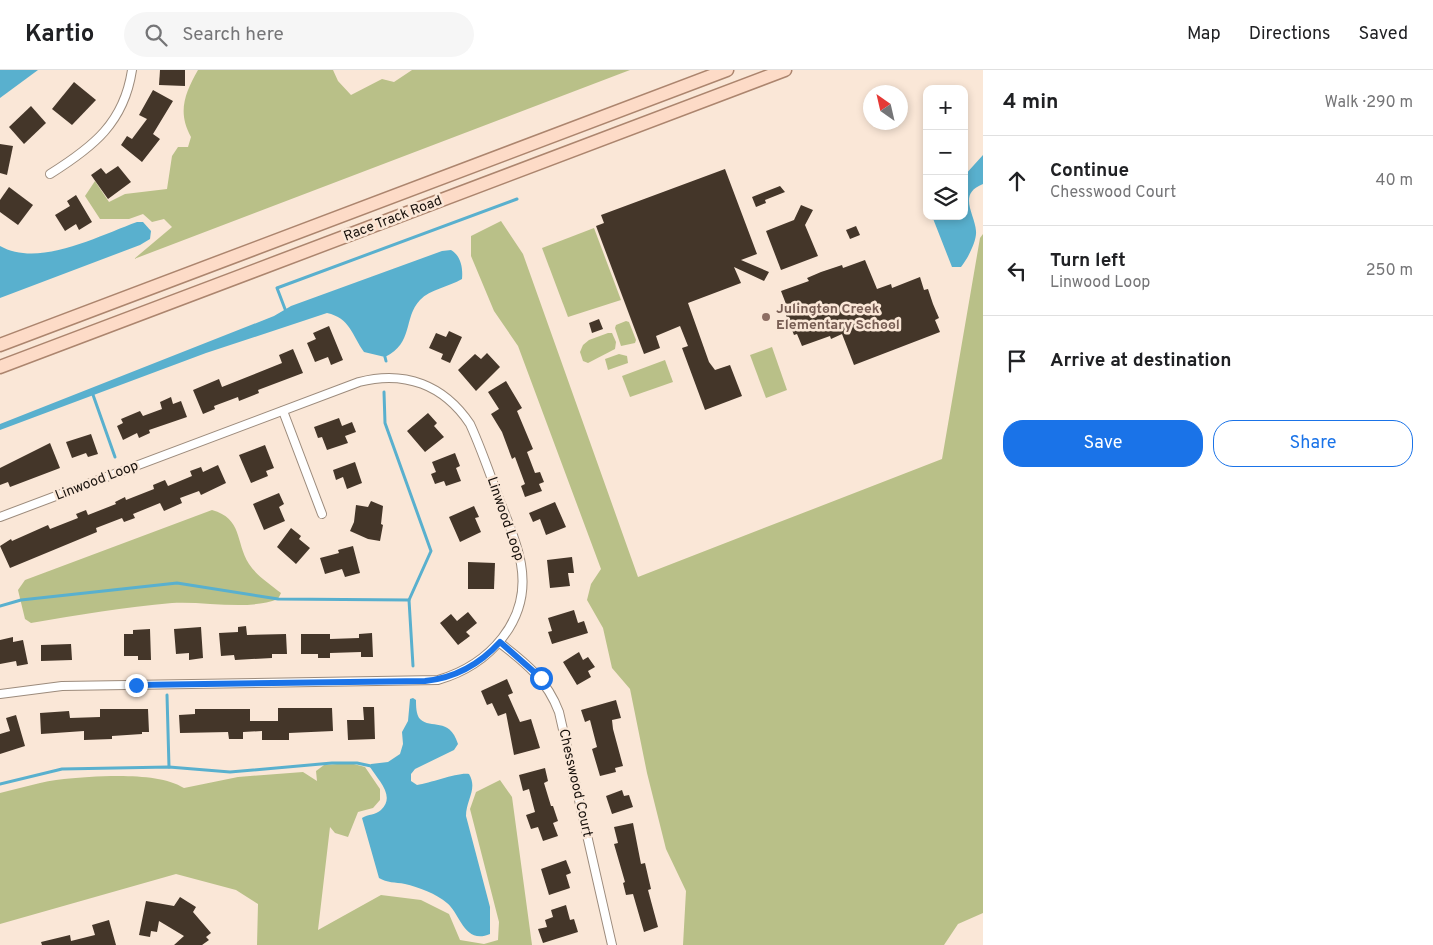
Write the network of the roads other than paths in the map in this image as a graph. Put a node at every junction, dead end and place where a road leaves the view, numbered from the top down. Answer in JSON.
{"nodes":[{"id":1,"x":132,"y":70,"type":"edge"},
{"id":2,"x":727,"y":70,"type":"edge"},
{"id":3,"x":785,"y":70,"type":"edge"},
{"id":4,"x":762,"y":74,"type":"edge"},
{"id":5,"x":695,"y":82,"type":"junction"},
{"id":6,"x":702,"y":101,"type":"junction"},
{"id":7,"x":560,"y":133,"type":"junction"},
{"id":8,"x":546,"y":160,"type":"junction"},
{"id":9,"x":50,"y":174,"type":"dead end"},
{"id":10,"x":0,"y":345,"type":"edge"},
{"id":11,"x":0,"y":367,"type":"edge"},
{"id":12,"x":283,"y":411,"type":"junction"},
{"id":13,"x":322,"y":514,"type":"dead end"},
{"id":14,"x":0,"y":518,"type":"edge"},
{"id":15,"x":500,"y":642,"type":"junction"},
{"id":16,"x":0,"y":694,"type":"edge"},
{"id":17,"x":612,"y":945,"type":"edge"}],
"edges":[{"from":1,"to":9,"type":"street"},
{"from":2,"to":5,"type":"main road","name":"Race Track Road"},
{"from":3,"to":4,"type":"main road","name":"Race Track Road"},
{"from":4,"to":6,"type":"main road","name":"Race Track Road"},
{"from":5,"to":6,"type":"main road"},
{"from":5,"to":7,"type":"main road","name":"Race Track Road"},
{"from":6,"to":8,"type":"main road","name":"Race Track Road"},
{"from":7,"to":8,"type":"main road"},
{"from":7,"to":10,"type":"main road","name":"Race Track Road"},
{"from":8,"to":11,"type":"main road","name":"Race Track Road"},
{"from":12,"to":13,"type":"street"},
{"from":12,"to":14,"type":"street","name":"Linwood Loop"},
{"from":12,"to":15,"type":"street","name":"Linwood Loop"},
{"from":15,"to":16,"type":"street","name":"Linwood Loop"},
{"from":15,"to":17,"type":"street","name":"Chesswood Court"}]}
